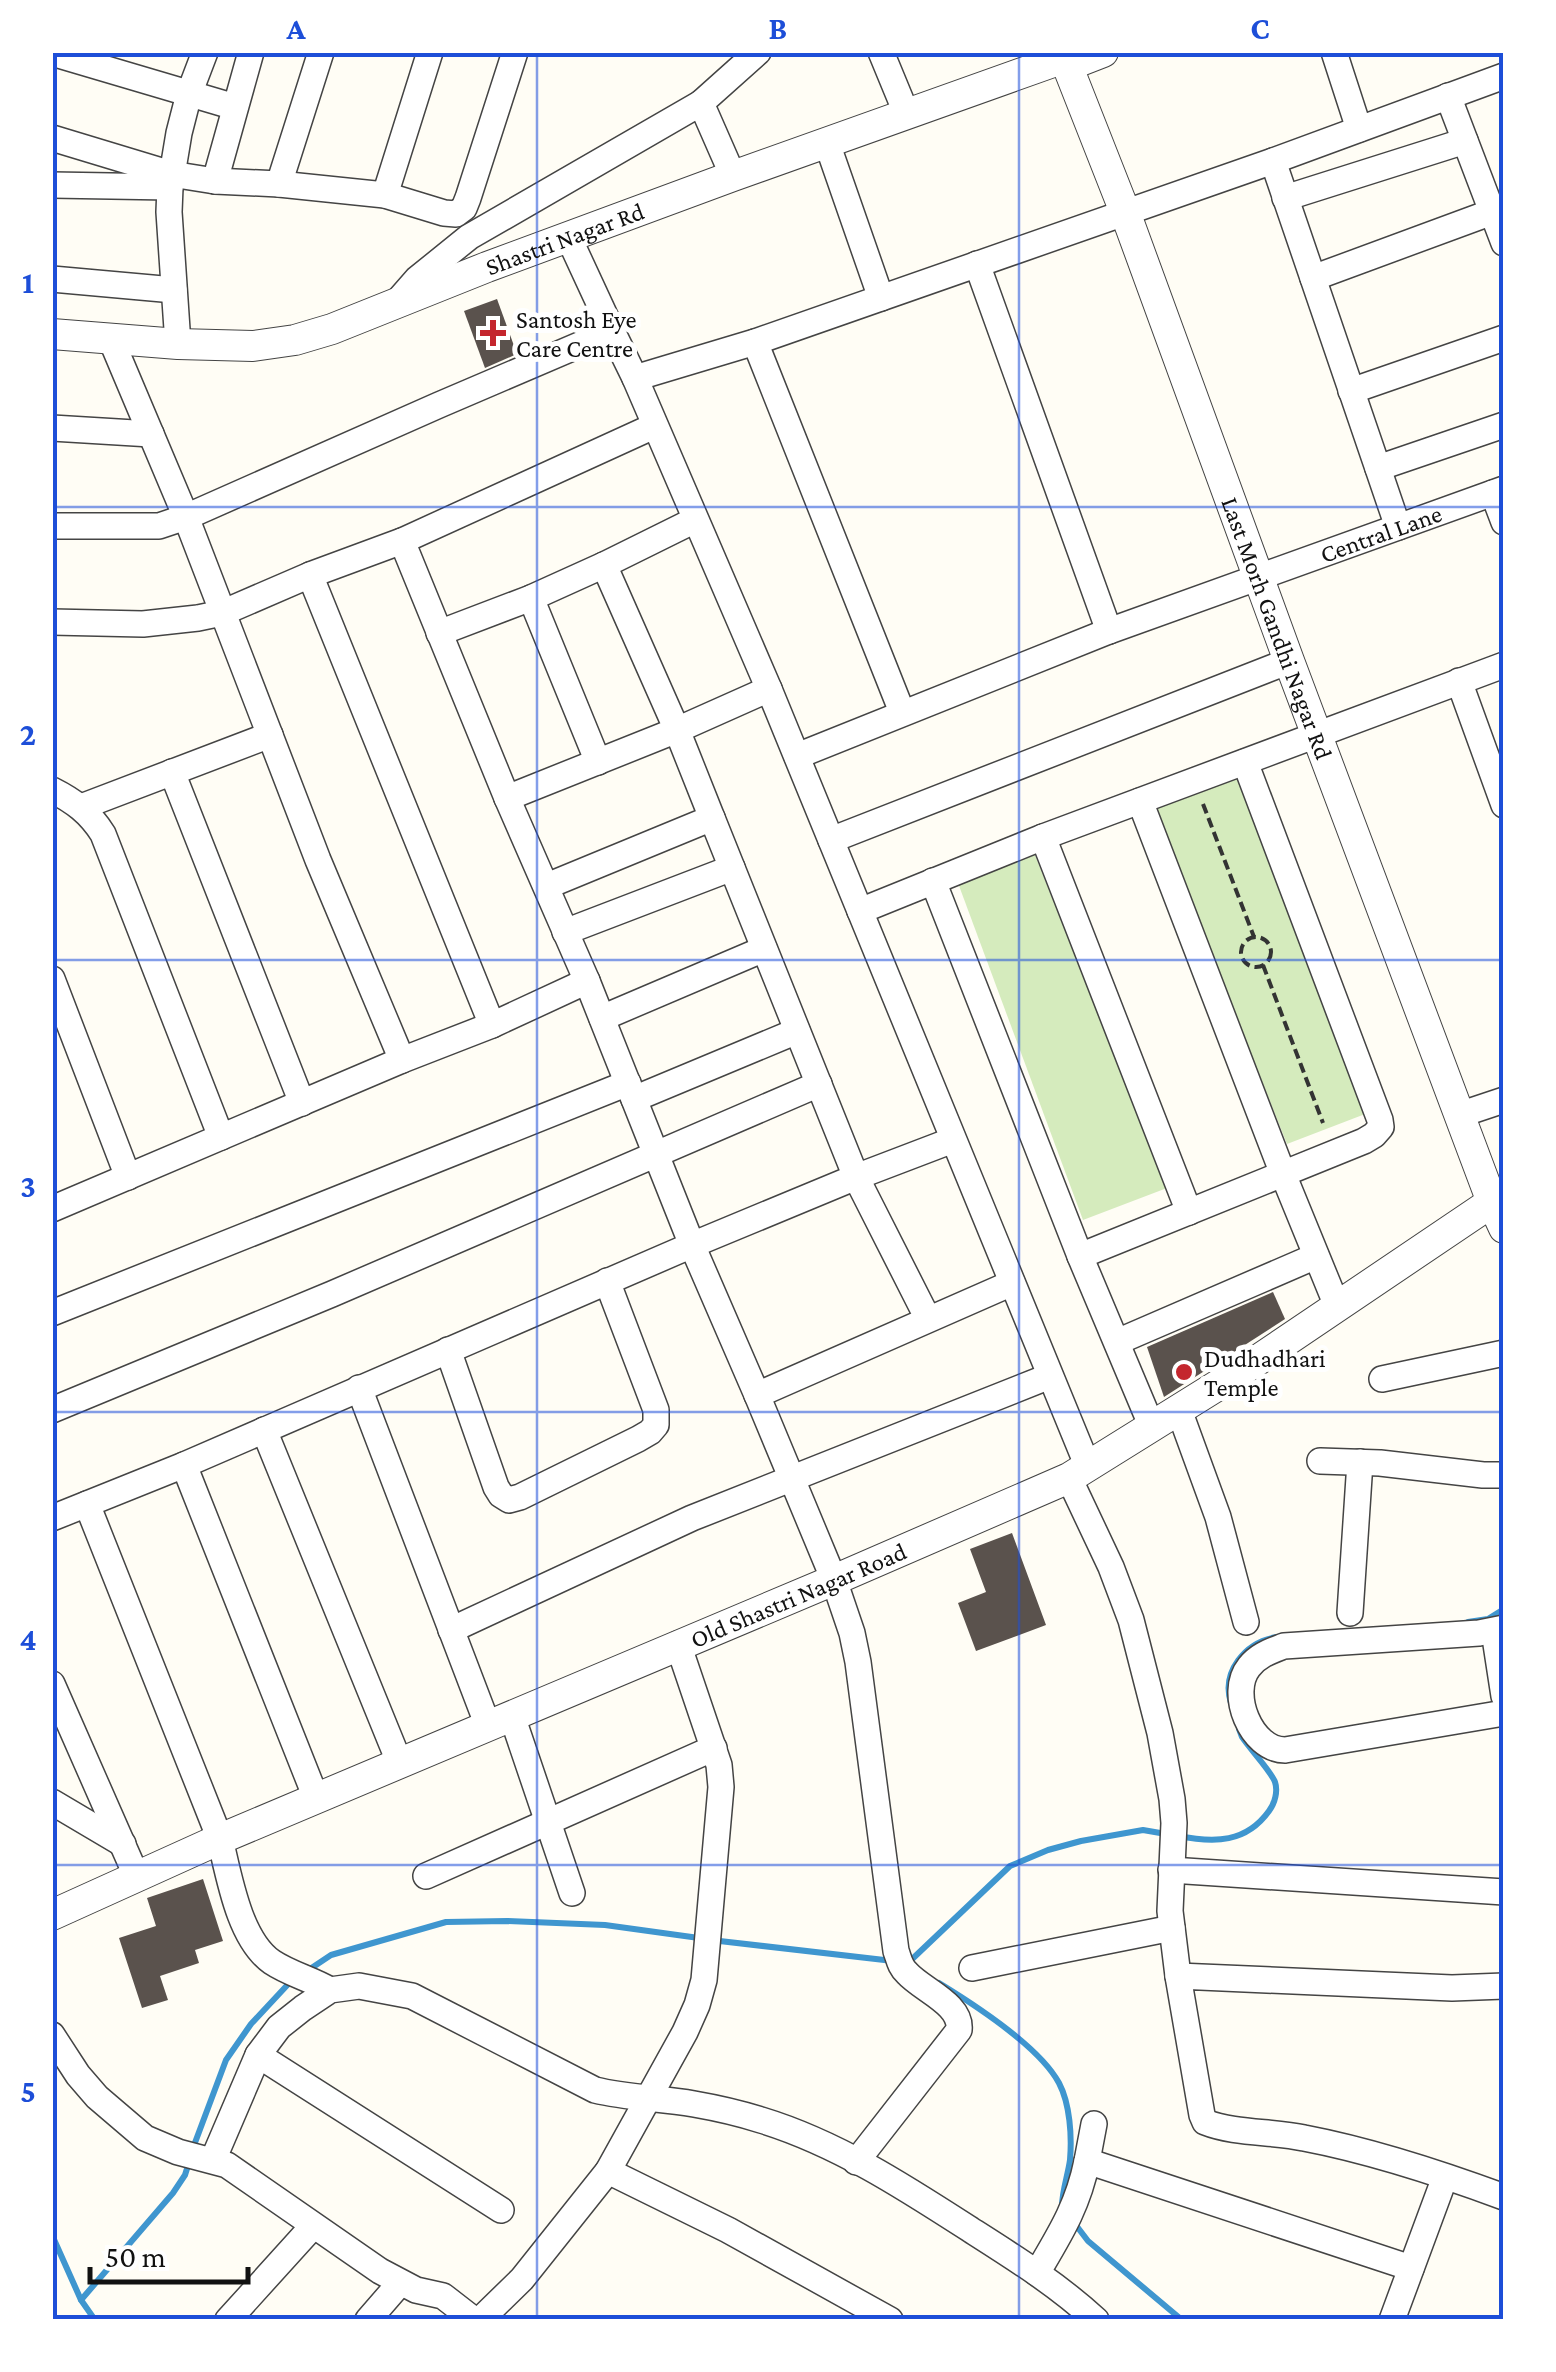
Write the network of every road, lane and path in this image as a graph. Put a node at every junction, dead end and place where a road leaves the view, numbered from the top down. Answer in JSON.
{"nodes":[{"id":1,"x":205,"y":52,"type":"edge"},
{"id":2,"x":251,"y":52,"type":"edge"},
{"id":3,"x":320,"y":52,"type":"edge"},
{"id":4,"x":430,"y":52,"type":"edge"},
{"id":5,"x":515,"y":52,"type":"edge"},
{"id":6,"x":758,"y":52,"type":"edge"},
{"id":7,"x":880,"y":52,"type":"edge"},
{"id":8,"x":1102,"y":52,"type":"edge"},
{"id":9,"x":1334,"y":52,"type":"edge"},
{"id":10,"x":52,"y":54,"type":"edge"},
{"id":11,"x":1064,"y":59,"type":"edge"},
{"id":12,"x":1504,"y":76,"type":"edge"},
{"id":13,"x":189,"y":94,"type":"junction"},
{"id":14,"x":1448,"y":96,"type":"junction"},
{"id":15,"x":701,"y":103,"type":"junction"},
{"id":16,"x":235,"y":107,"type":"junction"},
{"id":17,"x":908,"y":115,"type":"junction"},
{"id":18,"x":1360,"y":129,"type":"junction"},
{"id":19,"x":52,"y":138,"type":"edge"},
{"id":20,"x":1465,"y":141,"type":"junction"},
{"id":21,"x":827,"y":143,"type":"junction"},
{"id":22,"x":1272,"y":162,"type":"junction"},
{"id":23,"x":733,"y":176,"type":"junction"},
{"id":24,"x":170,"y":181,"type":"junction"},
{"id":25,"x":214,"y":182,"type":"junction"},
{"id":26,"x":52,"y":184,"type":"edge"},
{"id":27,"x":278,"y":184,"type":"junction"},
{"id":28,"x":385,"y":195,"type":"junction"},
{"id":29,"x":1285,"y":198,"type":"junction"},
{"id":30,"x":1125,"y":212,"type":"junction"},
{"id":31,"x":1492,"y":212,"type":"junction"},
{"id":32,"x":456,"y":214,"type":"junction"},
{"id":33,"x":568,"y":236,"type":"junction"},
{"id":34,"x":469,"y":237,"type":"junction"},
{"id":35,"x":1504,"y":243,"type":"edge"},
{"id":36,"x":977,"y":264,"type":"junction"},
{"id":37,"x":486,"y":267,"type":"junction"},
{"id":38,"x":1313,"y":278,"type":"junction"},
{"id":39,"x":52,"y":279,"type":"edge"},
{"id":40,"x":174,"y":290,"type":"junction"},
{"id":41,"x":882,"y":298,"type":"junction"},
{"id":42,"x":396,"y":304,"type":"junction"},
{"id":43,"x":612,"y":331,"type":"junction"},
{"id":44,"x":52,"y":334,"type":"edge"},
{"id":45,"x":110,"y":338,"type":"junction"},
{"id":46,"x":1504,"y":338,"type":"edge"},
{"id":47,"x":755,"y":342,"type":"junction"},
{"id":48,"x":178,"y":344,"type":"junction"},
{"id":49,"x":635,"y":378,"type":"junction"},
{"id":50,"x":1351,"y":392,"type":"junction"},
{"id":51,"x":654,"y":426,"type":"junction"},
{"id":52,"x":1504,"y":426,"type":"edge"},
{"id":53,"x":52,"y":428,"type":"edge"},
{"id":54,"x":151,"y":434,"type":"junction"},
{"id":55,"x":1378,"y":468,"type":"junction"},
{"id":56,"x":1498,"y":491,"type":"edge"},
{"id":57,"x":186,"y":517,"type":"junction"},
{"id":58,"x":696,"y":520,"type":"junction"},
{"id":59,"x":1504,"y":522,"type":"edge"},
{"id":60,"x":52,"y":526,"type":"edge"},
{"id":61,"x":1398,"y":527,"type":"junction"},
{"id":62,"x":402,"y":541,"type":"junction"},
{"id":63,"x":604,"y":565,"type":"junction"},
{"id":64,"x":310,"y":575,"type":"junction"},
{"id":65,"x":1258,"y":576,"type":"junction"},
{"id":66,"x":531,"y":598,"type":"junction"},
{"id":67,"x":222,"y":613,"type":"junction"},
{"id":68,"x":52,"y":622,"type":"edge"},
{"id":69,"x":1109,"y":632,"type":"junction"},
{"id":70,"x":440,"y":633,"type":"junction"},
{"id":71,"x":1289,"y":661,"type":"junction"},
{"id":72,"x":1504,"y":665,"type":"edge"},
{"id":73,"x":1459,"y":681,"type":"junction"},
{"id":74,"x":770,"y":689,"type":"junction"},
{"id":75,"x":902,"y":712,"type":"junction"},
{"id":76,"x":677,"y":730,"type":"junction"},
{"id":77,"x":1317,"y":733,"type":"junction"},
{"id":78,"x":270,"y":735,"type":"junction"},
{"id":79,"x":797,"y":756,"type":"junction"},
{"id":80,"x":598,"y":762,"type":"junction"},
{"id":81,"x":1246,"y":762,"type":"junction"},
{"id":82,"x":172,"y":772,"type":"junction"},
{"id":83,"x":52,"y":790,"type":"edge"},
{"id":84,"x":507,"y":798,"type":"junction"},
{"id":85,"x":1502,"y":798,"type":"edge"},
{"id":86,"x":1202,"y":799,"type":"dead end"},
{"id":87,"x":1140,"y":801,"type":"junction"},
{"id":88,"x":80,"y":807,"type":"junction"},
{"id":89,"x":712,"y":818,"type":"junction"},
{"id":90,"x":1043,"y":836,"type":"junction"},
{"id":91,"x":831,"y":840,"type":"junction"},
{"id":92,"x":732,"y":868,"type":"junction"},
{"id":93,"x":933,"y":881,"type":"junction"},
{"id":94,"x":547,"y":886,"type":"junction"},
{"id":95,"x":860,"y":911,"type":"junction"},
{"id":96,"x":565,"y":932,"type":"junction"},
{"id":97,"x":1254,"y":937,"type":"junction"},
{"id":98,"x":764,"y":949,"type":"junction"},
{"id":99,"x":1263,"y":965,"type":"junction"},
{"id":100,"x":52,"y":979,"type":"edge"},
{"id":101,"x":588,"y":981,"type":"junction"},
{"id":102,"x":602,"y":1018,"type":"junction"},
{"id":103,"x":492,"y":1025,"type":"junction"},
{"id":104,"x":797,"y":1031,"type":"junction"},
{"id":105,"x":402,"y":1060,"type":"junction"},
{"id":106,"x":818,"y":1084,"type":"junction"},
{"id":107,"x":631,"y":1091,"type":"junction"},
{"id":108,"x":1504,"y":1100,"type":"edge"},
{"id":109,"x":302,"y":1103,"type":"junction"},
{"id":110,"x":1459,"y":1114,"type":"junction"},
{"id":111,"x":1323,"y":1123,"type":"dead end"},
{"id":112,"x":221,"y":1137,"type":"junction"},
{"id":113,"x":953,"y":1140,"type":"junction"},
{"id":114,"x":658,"y":1154,"type":"junction"},
{"id":115,"x":1282,"y":1174,"type":"junction"},
{"id":116,"x":856,"y":1176,"type":"junction"},
{"id":117,"x":128,"y":1177,"type":"junction"},
{"id":118,"x":52,"y":1209,"type":"edge"},
{"id":119,"x":1500,"y":1209,"type":"edge"},
{"id":120,"x":1189,"y":1212,"type":"junction"},
{"id":121,"x":692,"y":1245,"type":"junction"},
{"id":122,"x":1080,"y":1256,"type":"junction"},
{"id":123,"x":1316,"y":1256,"type":"junction"},
{"id":124,"x":607,"y":1281,"type":"junction"},
{"id":125,"x":1012,"y":1283,"type":"junction"},
{"id":126,"x":1337,"y":1306,"type":"junction"},
{"id":127,"x":52,"y":1313,"type":"edge"},
{"id":128,"x":928,"y":1318,"type":"junction"},
{"id":129,"x":1117,"y":1342,"type":"junction"},
{"id":130,"x":448,"y":1350,"type":"junction"},
{"id":131,"x":1504,"y":1353,"type":"edge"},
{"id":132,"x":1050,"y":1376,"type":"junction"},
{"id":133,"x":1382,"y":1379,"type":"dead end"},
{"id":134,"x":359,"y":1388,"type":"junction"},
{"id":135,"x":758,"y":1395,"type":"junction"},
{"id":136,"x":52,"y":1410,"type":"edge"},
{"id":137,"x":1179,"y":1410,"type":"junction"},
{"id":138,"x":1152,"y":1427,"type":"junction"},
{"id":139,"x":264,"y":1430,"type":"junction"},
{"id":140,"x":1320,"y":1461,"type":"dead end"},
{"id":141,"x":1360,"y":1462,"type":"junction"},
{"id":142,"x":184,"y":1465,"type":"junction"},
{"id":143,"x":1078,"y":1472,"type":"junction"},
{"id":144,"x":1504,"y":1475,"type":"edge"},
{"id":145,"x":790,"y":1478,"type":"junction"},
{"id":146,"x":87,"y":1504,"type":"junction"},
{"id":147,"x":52,"y":1518,"type":"edge"},
{"id":148,"x":834,"y":1580,"type":"junction"},
{"id":149,"x":1350,"y":1613,"type":"dead end"},
{"id":150,"x":1246,"y":1622,"type":"dead end"},
{"id":151,"x":451,"y":1630,"type":"junction"},
{"id":152,"x":1499,"y":1630,"type":"edge"},
{"id":153,"x":678,"y":1644,"type":"junction"},
{"id":154,"x":55,"y":1694,"type":"edge"},
{"id":155,"x":1504,"y":1696,"type":"edge"},
{"id":156,"x":1504,"y":1713,"type":"edge"},
{"id":157,"x":500,"y":1721,"type":"junction"},
{"id":158,"x":714,"y":1748,"type":"junction"},
{"id":159,"x":400,"y":1764,"type":"junction"},
{"id":160,"x":316,"y":1798,"type":"junction"},
{"id":161,"x":52,"y":1802,"type":"edge"},
{"id":162,"x":549,"y":1822,"type":"junction"},
{"id":163,"x":220,"y":1839,"type":"junction"},
{"id":164,"x":123,"y":1844,"type":"junction"},
{"id":165,"x":1171,"y":1866,"type":"junction"},
{"id":166,"x":136,"y":1875,"type":"junction"},
{"id":167,"x":426,"y":1876,"type":"dead end"},
{"id":168,"x":1504,"y":1892,"type":"edge"},
{"id":169,"x":572,"y":1893,"type":"dead end"},
{"id":170,"x":52,"y":1915,"type":"edge"},
{"id":171,"x":1172,"y":1928,"type":"junction"},
{"id":172,"x":972,"y":1968,"type":"dead end"},
{"id":173,"x":1178,"y":1976,"type":"junction"},
{"id":174,"x":323,"y":1986,"type":"junction"},
{"id":175,"x":1504,"y":1986,"type":"edge"},
{"id":176,"x":52,"y":2035,"type":"edge"},
{"id":177,"x":258,"y":2055,"type":"junction"},
{"id":178,"x":649,"y":2099,"type":"junction"},
{"id":179,"x":1094,"y":2124,"type":"dead end"},
{"id":180,"x":197,"y":2157,"type":"junction"},
{"id":181,"x":1088,"y":2161,"type":"junction"},
{"id":182,"x":856,"y":2162,"type":"junction"},
{"id":183,"x":608,"y":2171,"type":"junction"},
{"id":184,"x":1445,"y":2176,"type":"junction"},
{"id":185,"x":1504,"y":2197,"type":"edge"},
{"id":186,"x":501,"y":2210,"type":"dead end"},
{"id":187,"x":314,"y":2226,"type":"junction"},
{"id":188,"x":1411,"y":2268,"type":"junction"},
{"id":189,"x":1037,"y":2273,"type":"junction"},
{"id":190,"x":400,"y":2283,"type":"junction"},
{"id":191,"x":228,"y":2320,"type":"edge"},
{"id":192,"x":368,"y":2320,"type":"edge"},
{"id":193,"x":477,"y":2320,"type":"edge"},
{"id":194,"x":890,"y":2320,"type":"edge"},
{"id":195,"x":1096,"y":2320,"type":"edge"},
{"id":196,"x":1392,"y":2320,"type":"edge"}],
"edges":[{"from":1,"to":13,"type":"street"},
{"from":2,"to":16,"type":"street"},
{"from":3,"to":27,"type":"street"},
{"from":4,"to":28,"type":"street"},
{"from":5,"to":32,"type":"street"},
{"from":6,"to":15,"type":"street"},
{"from":7,"to":17,"type":"street"},
{"from":8,"to":11,"type":"street","name":"Shastri Nagar Rd"},
{"from":9,"to":18,"type":"street"},
{"from":10,"to":13,"type":"street"},
{"from":11,"to":17,"type":"street","name":"Shastri Nagar Rd"},
{"from":11,"to":30,"type":"street","name":"Last Morh Gandhi Nagar Rd"},
{"from":12,"to":14,"type":"street"},
{"from":13,"to":16,"type":"street"},
{"from":13,"to":24,"type":"street"},
{"from":14,"to":18,"type":"street"},
{"from":14,"to":20,"type":"street"},
{"from":15,"to":23,"type":"street"},
{"from":15,"to":34,"type":"street"},
{"from":16,"to":25,"type":"street"},
{"from":17,"to":21,"type":"street","name":"Shastri Nagar Rd"},
{"from":18,"to":22,"type":"street"},
{"from":19,"to":24,"type":"street"},
{"from":20,"to":29,"type":"street"},
{"from":20,"to":31,"type":"street"},
{"from":21,"to":23,"type":"street","name":"Shastri Nagar Rd"},
{"from":21,"to":41,"type":"street"},
{"from":22,"to":29,"type":"street"},
{"from":22,"to":30,"type":"street"},
{"from":23,"to":33,"type":"street","name":"Shastri Nagar Rd"},
{"from":24,"to":25,"type":"street"},
{"from":24,"to":26,"type":"street"},
{"from":24,"to":40,"type":"street"},
{"from":25,"to":27,"type":"street"},
{"from":27,"to":28,"type":"street"},
{"from":28,"to":32,"type":"street"},
{"from":29,"to":38,"type":"street"},
{"from":30,"to":36,"type":"street"},
{"from":30,"to":65,"type":"street","name":"Last Morh Gandhi Nagar Rd"},
{"from":31,"to":35,"type":"street"},
{"from":31,"to":38,"type":"street"},
{"from":32,"to":34,"type":"street"},
{"from":33,"to":37,"type":"street","name":"Shastri Nagar Rd"},
{"from":33,"to":43,"type":"street"},
{"from":34,"to":37,"type":"street"},
{"from":34,"to":42,"type":"street"},
{"from":36,"to":41,"type":"street"},
{"from":36,"to":69,"type":"street"},
{"from":37,"to":42,"type":"street","name":"Shastri Nagar Rd"},
{"from":38,"to":50,"type":"street"},
{"from":39,"to":40,"type":"street"},
{"from":40,"to":48,"type":"street"},
{"from":41,"to":47,"type":"street"},
{"from":42,"to":48,"type":"street","name":"Shastri Nagar Rd"},
{"from":43,"to":49,"type":"street"},
{"from":43,"to":57,"type":"street"},
{"from":44,"to":45,"type":"street","name":"Shastri Nagar Rd"},
{"from":45,"to":48,"type":"street","name":"Shastri Nagar Rd"},
{"from":45,"to":54,"type":"street"},
{"from":46,"to":50,"type":"street"},
{"from":47,"to":49,"type":"street"},
{"from":47,"to":75,"type":"street"},
{"from":49,"to":51,"type":"street"},
{"from":50,"to":55,"type":"street"},
{"from":51,"to":58,"type":"street"},
{"from":51,"to":62,"type":"street"},
{"from":52,"to":55,"type":"street"},
{"from":53,"to":54,"type":"street"},
{"from":54,"to":57,"type":"street"},
{"from":55,"to":61,"type":"street"},
{"from":56,"to":59,"type":"street"},
{"from":56,"to":61,"type":"street","name":"Central Lane"},
{"from":57,"to":60,"type":"street"},
{"from":57,"to":67,"type":"street"},
{"from":58,"to":63,"type":"street"},
{"from":58,"to":74,"type":"street"},
{"from":61,"to":65,"type":"street","name":"Central Lane"},
{"from":62,"to":64,"type":"street"},
{"from":62,"to":70,"type":"street"},
{"from":63,"to":66,"type":"street"},
{"from":63,"to":76,"type":"street"},
{"from":64,"to":67,"type":"street"},
{"from":64,"to":103,"type":"street"},
{"from":65,"to":69,"type":"street","name":"Central Lane"},
{"from":65,"to":71,"type":"street","name":"Last Morh Gandhi Nagar Rd"},
{"from":66,"to":70,"type":"street"},
{"from":66,"to":80,"type":"street"},
{"from":67,"to":68,"type":"street"},
{"from":67,"to":78,"type":"street"},
{"from":69,"to":75,"type":"street","name":"Central Lane"},
{"from":70,"to":84,"type":"street"},
{"from":71,"to":77,"type":"street","name":"Last Morh Gandhi Nagar Rd"},
{"from":71,"to":91,"type":"street"},
{"from":72,"to":73,"type":"street"},
{"from":73,"to":77,"type":"street"},
{"from":73,"to":85,"type":"street"},
{"from":74,"to":76,"type":"street"},
{"from":74,"to":79,"type":"street"},
{"from":75,"to":79,"type":"street","name":"Central Lane"},
{"from":76,"to":80,"type":"street"},
{"from":76,"to":89,"type":"street"},
{"from":77,"to":81,"type":"street"},
{"from":77,"to":110,"type":"street","name":"Last Morh Gandhi Nagar Rd"},
{"from":78,"to":82,"type":"street"},
{"from":78,"to":105,"type":"street"},
{"from":79,"to":91,"type":"street"},
{"from":80,"to":84,"type":"street"},
{"from":81,"to":87,"type":"street"},
{"from":81,"to":115,"type":"street"},
{"from":82,"to":88,"type":"street"},
{"from":82,"to":109,"type":"street"},
{"from":83,"to":88,"type":"street"},
{"from":84,"to":94,"type":"street"},
{"from":86,"to":97,"type":"path"},
{"from":87,"to":90,"type":"street"},
{"from":87,"to":115,"type":"street"},
{"from":88,"to":112,"type":"street"},
{"from":89,"to":92,"type":"street"},
{"from":89,"to":94,"type":"street"},
{"from":90,"to":93,"type":"street"},
{"from":90,"to":120,"type":"street"},
{"from":91,"to":95,"type":"street"},
{"from":92,"to":96,"type":"street"},
{"from":92,"to":98,"type":"street"},
{"from":93,"to":95,"type":"street"},
{"from":93,"to":122,"type":"street"},
{"from":94,"to":96,"type":"street"},
{"from":95,"to":113,"type":"street"},
{"from":96,"to":101,"type":"street"},
{"from":97,"to":99,"type":"path"},
{"from":97,"to":99,"type":"path"},
{"from":98,"to":102,"type":"street"},
{"from":98,"to":104,"type":"street"},
{"from":99,"to":111,"type":"path"},
{"from":100,"to":117,"type":"street"},
{"from":101,"to":102,"type":"street"},
{"from":101,"to":103,"type":"street"},
{"from":102,"to":107,"type":"street"},
{"from":103,"to":105,"type":"street"},
{"from":104,"to":106,"type":"street"},
{"from":104,"to":107,"type":"street"},
{"from":105,"to":109,"type":"street"},
{"from":106,"to":114,"type":"street"},
{"from":106,"to":116,"type":"street"},
{"from":107,"to":114,"type":"street"},
{"from":107,"to":127,"type":"street"},
{"from":108,"to":110,"type":"street"},
{"from":109,"to":112,"type":"street"},
{"from":110,"to":119,"type":"street","name":"Last Morh Gandhi Nagar Rd"},
{"from":112,"to":117,"type":"street"},
{"from":113,"to":116,"type":"street"},
{"from":113,"to":125,"type":"street"},
{"from":114,"to":121,"type":"street"},
{"from":114,"to":136,"type":"street"},
{"from":115,"to":120,"type":"street"},
{"from":115,"to":123,"type":"street"},
{"from":116,"to":121,"type":"street"},
{"from":116,"to":128,"type":"street"},
{"from":117,"to":118,"type":"street"},
{"from":119,"to":126,"type":"street","name":"Old Shastri Nagar Road"},
{"from":120,"to":122,"type":"street"},
{"from":121,"to":124,"type":"street"},
{"from":121,"to":135,"type":"street"},
{"from":122,"to":129,"type":"street"},
{"from":123,"to":126,"type":"street"},
{"from":123,"to":129,"type":"street"},
{"from":124,"to":130,"type":"street"},
{"from":124,"to":130,"type":"street"},
{"from":125,"to":128,"type":"street"},
{"from":125,"to":132,"type":"street"},
{"from":126,"to":137,"type":"street","name":"Old Shastri Nagar Road"},
{"from":128,"to":135,"type":"street"},
{"from":129,"to":138,"type":"street"},
{"from":130,"to":134,"type":"street"},
{"from":131,"to":133,"type":"street"},
{"from":132,"to":143,"type":"street"},
{"from":132,"to":145,"type":"street"},
{"from":134,"to":139,"type":"street"},
{"from":134,"to":151,"type":"street"},
{"from":135,"to":145,"type":"street"},
{"from":137,"to":138,"type":"street","name":"Old Shastri Nagar Road"},
{"from":137,"to":150,"type":"street"},
{"from":138,"to":143,"type":"street","name":"Old Shastri Nagar Road"},
{"from":139,"to":142,"type":"street"},
{"from":139,"to":159,"type":"street"},
{"from":140,"to":141,"type":"street"},
{"from":141,"to":144,"type":"street"},
{"from":141,"to":149,"type":"street"},
{"from":142,"to":146,"type":"street"},
{"from":142,"to":160,"type":"street"},
{"from":143,"to":148,"type":"street","name":"Old Shastri Nagar Road"},
{"from":143,"to":165,"type":"street"},
{"from":145,"to":148,"type":"street"},
{"from":145,"to":151,"type":"street"},
{"from":146,"to":147,"type":"street"},
{"from":146,"to":163,"type":"street"},
{"from":148,"to":153,"type":"street","name":"Old Shastri Nagar Road"},
{"from":148,"to":182,"type":"street"},
{"from":151,"to":157,"type":"street"},
{"from":152,"to":155,"type":"street"},
{"from":152,"to":156,"type":"street"},
{"from":153,"to":157,"type":"street","name":"Old Shastri Nagar Road"},
{"from":153,"to":158,"type":"street"},
{"from":154,"to":164,"type":"street"},
{"from":157,"to":159,"type":"street","name":"Old Shastri Nagar Road"},
{"from":157,"to":162,"type":"street"},
{"from":158,"to":162,"type":"street"},
{"from":158,"to":178,"type":"street"},
{"from":159,"to":160,"type":"street","name":"Old Shastri Nagar Road"},
{"from":160,"to":163,"type":"street","name":"Old Shastri Nagar Road"},
{"from":161,"to":164,"type":"street"},
{"from":162,"to":167,"type":"street"},
{"from":162,"to":169,"type":"street"},
{"from":163,"to":166,"type":"street","name":"Old Shastri Nagar Road"},
{"from":163,"to":174,"type":"street"},
{"from":164,"to":166,"type":"street"},
{"from":165,"to":168,"type":"street"},
{"from":165,"to":171,"type":"street"},
{"from":166,"to":170,"type":"street","name":"Old Shastri Nagar Road"},
{"from":171,"to":172,"type":"street"},
{"from":171,"to":173,"type":"street"},
{"from":173,"to":175,"type":"street"},
{"from":173,"to":184,"type":"street"},
{"from":174,"to":177,"type":"street"},
{"from":174,"to":178,"type":"street"},
{"from":176,"to":180,"type":"street"},
{"from":177,"to":180,"type":"street"},
{"from":177,"to":186,"type":"street"},
{"from":178,"to":182,"type":"street"},
{"from":178,"to":183,"type":"street"},
{"from":179,"to":181,"type":"street"},
{"from":180,"to":187,"type":"street"},
{"from":181,"to":188,"type":"street"},
{"from":181,"to":189,"type":"street"},
{"from":182,"to":189,"type":"street"},
{"from":183,"to":193,"type":"street"},
{"from":183,"to":194,"type":"street"},
{"from":184,"to":185,"type":"street"},
{"from":184,"to":188,"type":"street"},
{"from":187,"to":190,"type":"street"},
{"from":187,"to":191,"type":"street"},
{"from":188,"to":196,"type":"street"},
{"from":189,"to":195,"type":"street"},
{"from":190,"to":192,"type":"street"},
{"from":190,"to":193,"type":"street"}]}
